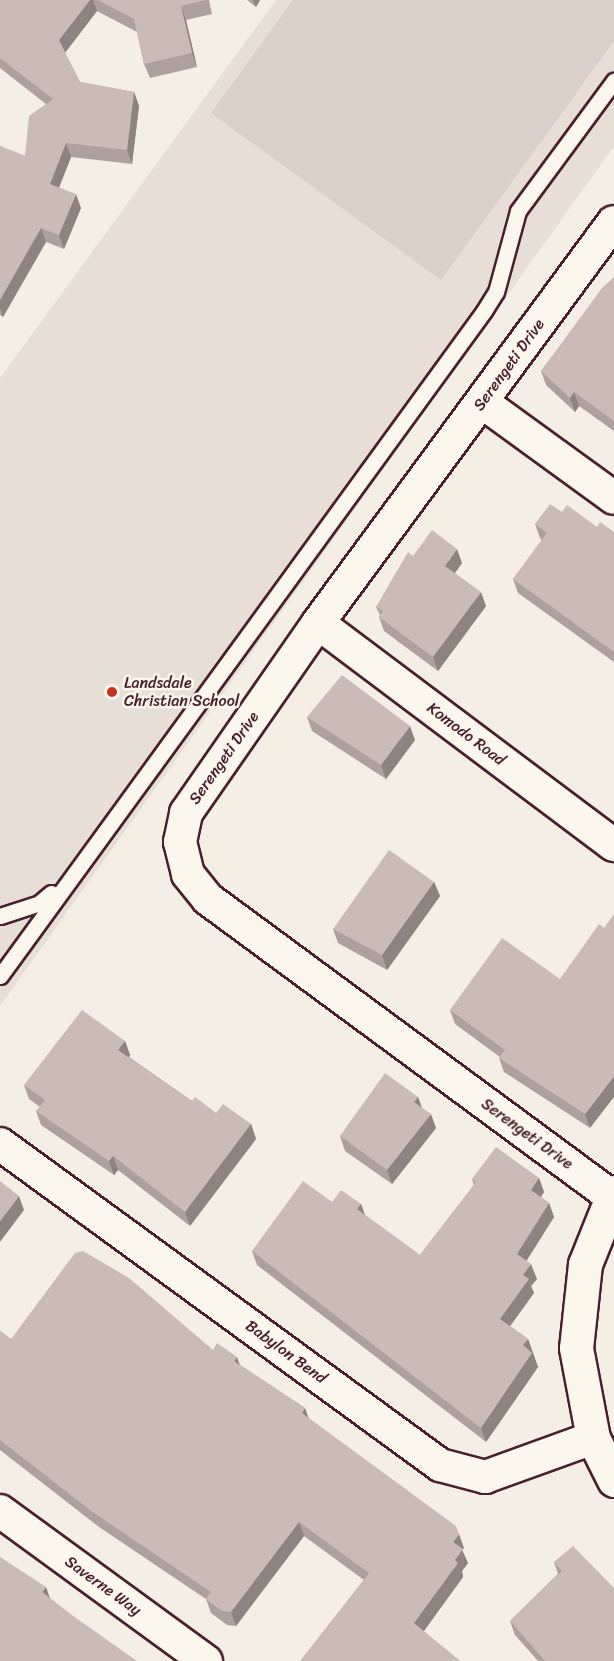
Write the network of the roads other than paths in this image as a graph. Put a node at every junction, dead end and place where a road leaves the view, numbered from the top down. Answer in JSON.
{"nodes":[{"id":1,"x":614,"y":81,"type":"edge"},
{"id":2,"x":614,"y":222,"type":"edge"},
{"id":3,"x":482,"y":402,"type":"junction"},
{"id":4,"x":614,"y":498,"type":"edge"},
{"id":5,"x":318,"y":623,"type":"junction"},
{"id":6,"x":614,"y":844,"type":"edge"},
{"id":7,"x":70,"y":873,"type":"junction"},
{"id":8,"x":0,"y":916,"type":"edge"},
{"id":9,"x":0,"y":976,"type":"edge"},
{"id":10,"x":0,"y":1144,"type":"edge"},
{"id":11,"x":613,"y":1194,"type":"edge"},
{"id":12,"x":593,"y":1438,"type":"junction"},
{"id":13,"x":614,"y":1480,"type":"edge"},
{"id":14,"x":0,"y":1510,"type":"edge"},
{"id":15,"x":206,"y":1661,"type":"edge"}],
"edges":[{"from":1,"to":7,"type":"lane"},
{"from":2,"to":3,"type":"street","name":"Serengeti Drive"},
{"from":3,"to":4,"type":"street"},
{"from":3,"to":5,"type":"street","name":"Serengeti Drive"},
{"from":5,"to":6,"type":"street","name":"Komodo Road"},
{"from":5,"to":11,"type":"street","name":"Serengeti Drive"},
{"from":7,"to":8,"type":"lane"},
{"from":7,"to":9,"type":"lane"},
{"from":10,"to":12,"type":"street","name":"Babylon Bend"},
{"from":11,"to":12,"type":"street"},
{"from":12,"to":13,"type":"street"},
{"from":14,"to":15,"type":"street","name":"Saverne Way"}]}
